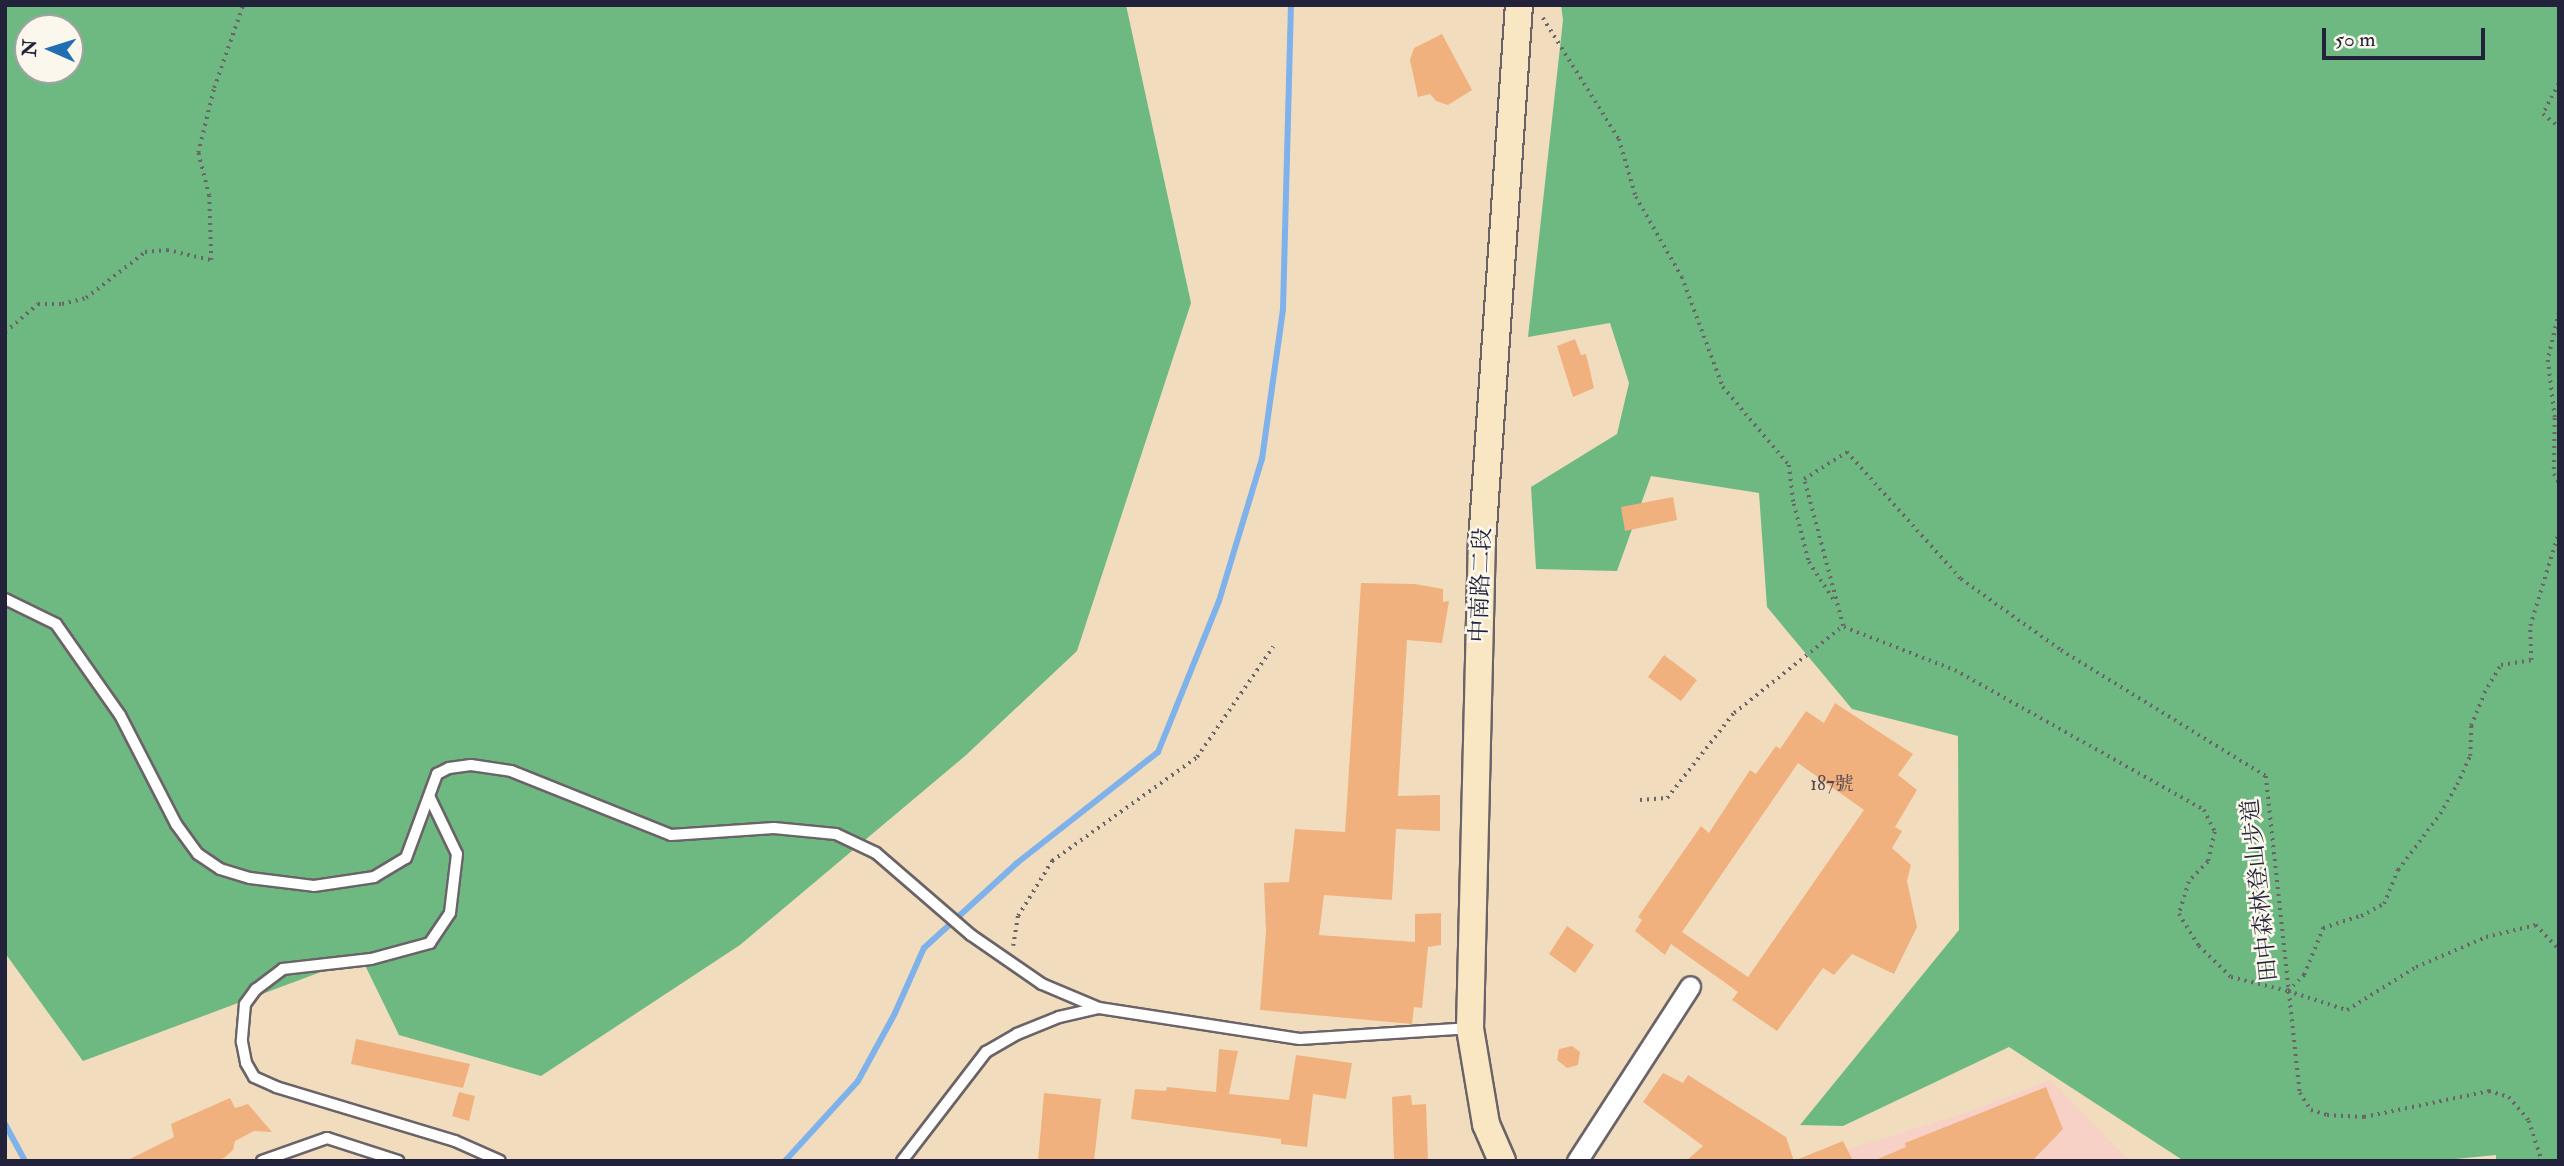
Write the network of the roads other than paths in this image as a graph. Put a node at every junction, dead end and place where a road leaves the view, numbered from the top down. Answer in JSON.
{"nodes":[{"id":1,"x":1528,"y":6,"type":"edge"},
{"id":2,"x":5,"y":599,"type":"edge"},
{"id":3,"x":430,"y":798,"type":"junction"},
{"id":4,"x":1690,"y":986,"type":"dead end"},
{"id":5,"x":1099,"y":1008,"type":"junction"},
{"id":6,"x":1470,"y":1028,"type":"junction"},
{"id":7,"x":262,"y":1161,"type":"edge"},
{"id":8,"x":398,"y":1161,"type":"edge"},
{"id":9,"x":500,"y":1161,"type":"edge"},
{"id":10,"x":902,"y":1161,"type":"edge"},
{"id":11,"x":1502,"y":1161,"type":"edge"},
{"id":12,"x":1577,"y":1161,"type":"edge"}],
"edges":[{"from":1,"to":6,"type":"main road","name":"中南路二段"},
{"from":2,"to":3,"type":"lane"},
{"from":3,"to":5,"type":"lane"},
{"from":3,"to":9,"type":"lane"},
{"from":4,"to":12,"type":"street"},
{"from":5,"to":6,"type":"lane"},
{"from":5,"to":10,"type":"lane"},
{"from":6,"to":11,"type":"main road","name":"中南路二段"},
{"from":7,"to":8,"type":"lane"}]}
